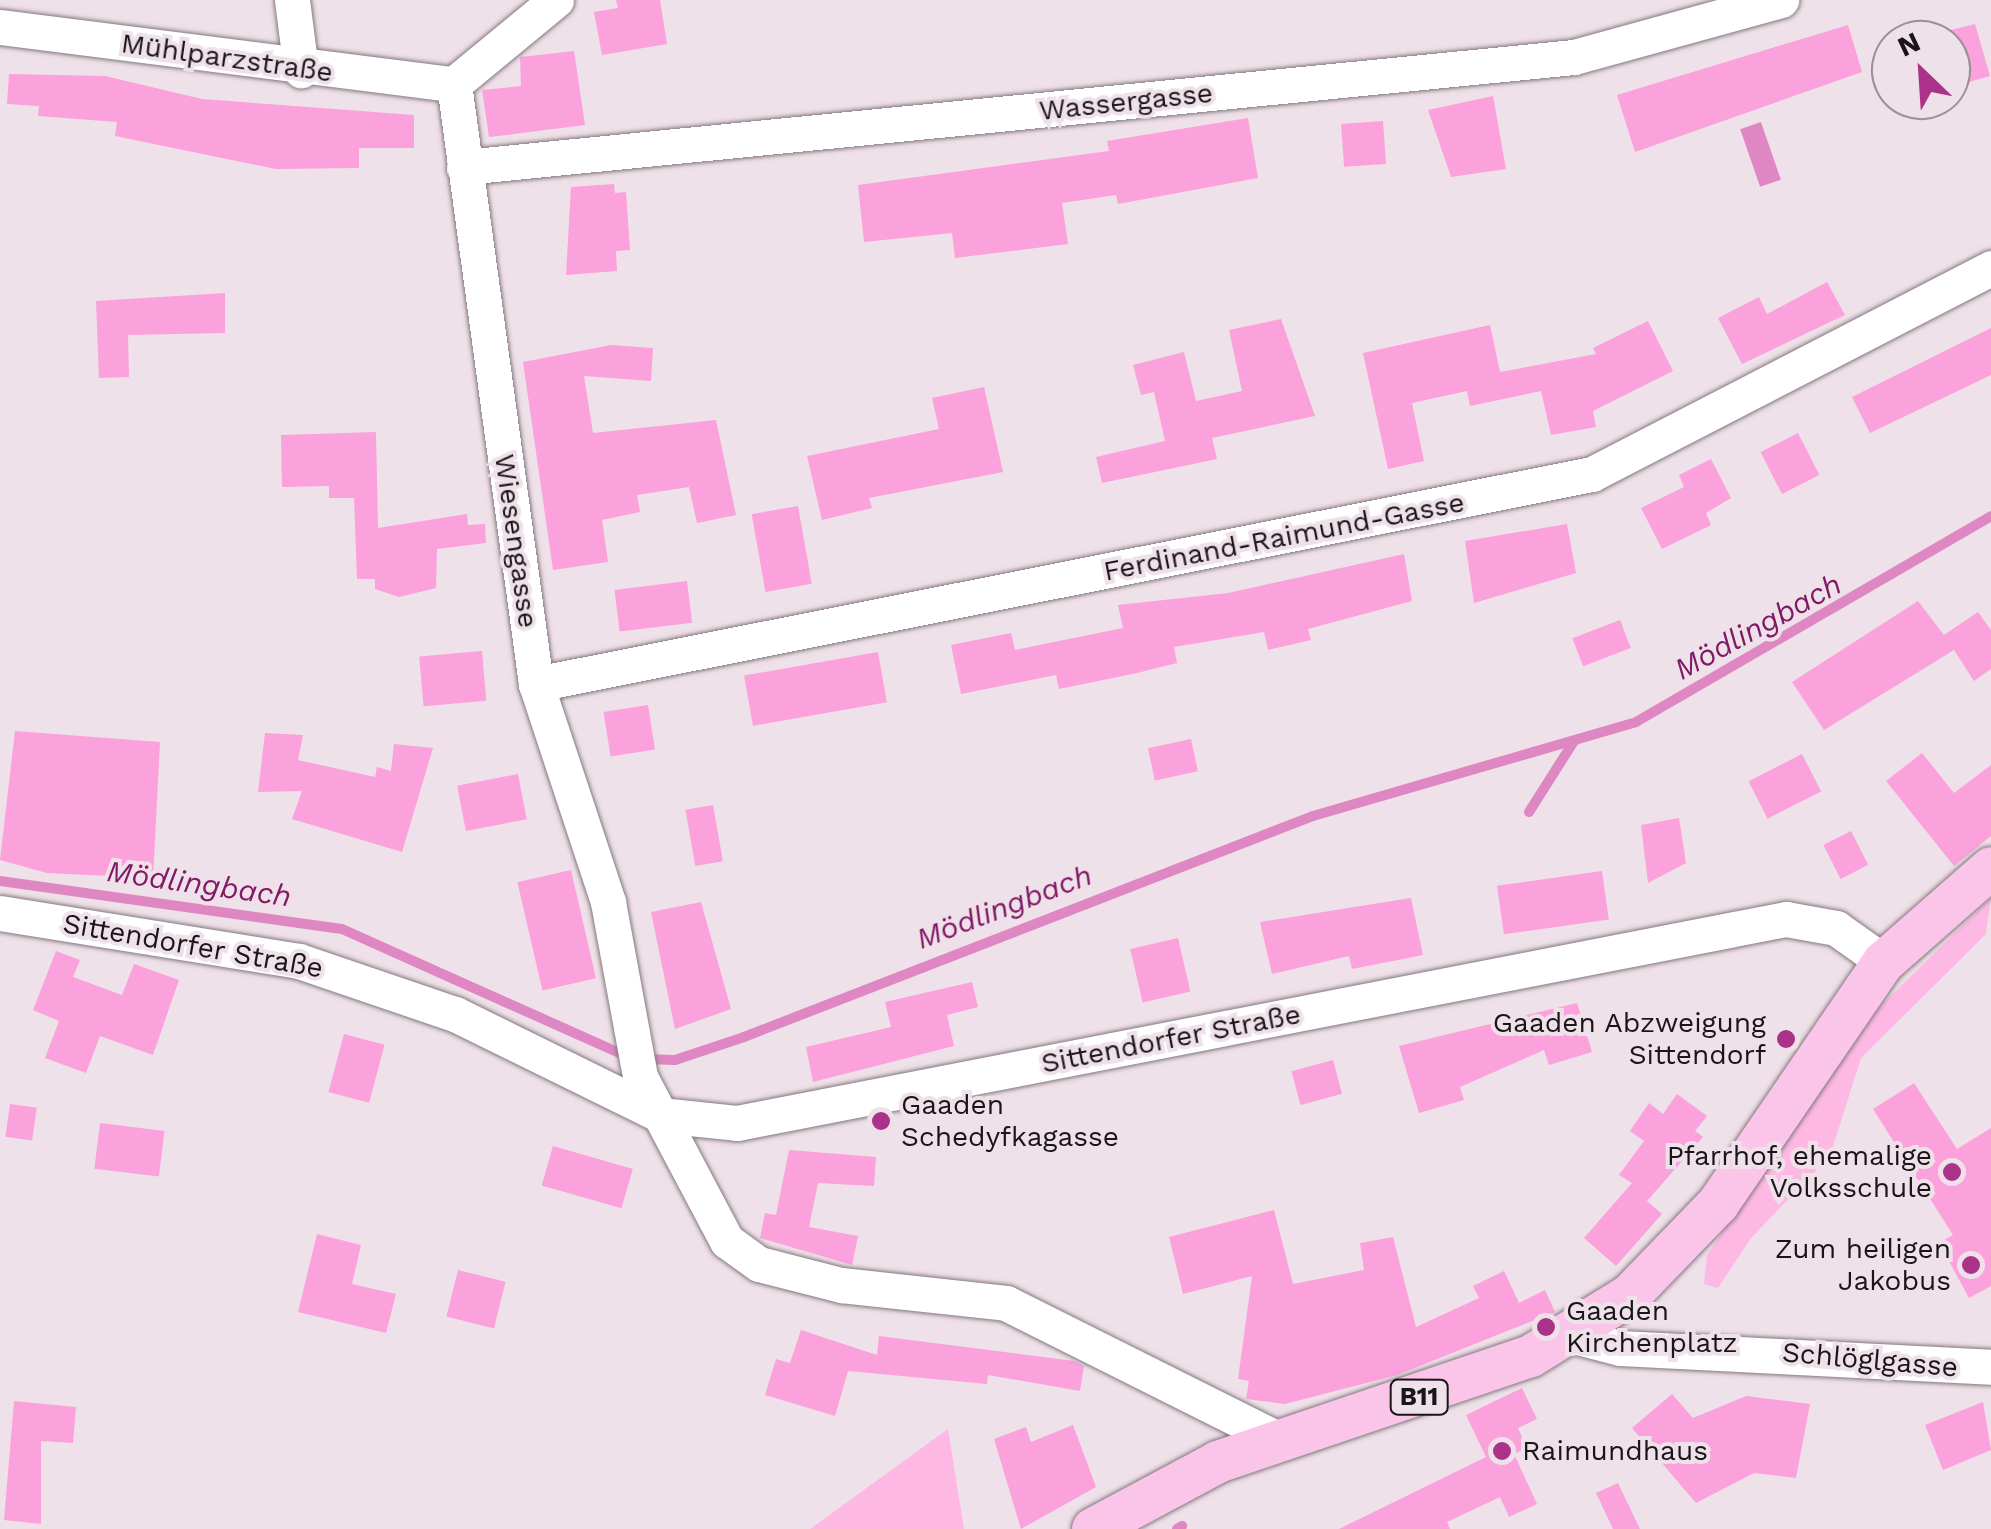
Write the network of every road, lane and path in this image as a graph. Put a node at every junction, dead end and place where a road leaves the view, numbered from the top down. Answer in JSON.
{"nodes":[{"id":1,"x":292,"y":0,"type":"edge"},
{"id":2,"x":556,"y":0,"type":"edge"},
{"id":3,"x":1781,"y":0,"type":"edge"},
{"id":4,"x":0,"y":27,"type":"edge"},
{"id":5,"x":301,"y":70,"type":"junction"},
{"id":6,"x":454,"y":84,"type":"junction"},
{"id":7,"x":464,"y":167,"type":"junction"},
{"id":8,"x":1991,"y":268,"type":"edge"},
{"id":9,"x":536,"y":684,"type":"junction"},
{"id":10,"x":1991,"y":868,"type":"edge"},
{"id":11,"x":0,"y":913,"type":"edge"},
{"id":12,"x":1884,"y":962,"type":"junction"},
{"id":13,"x":660,"y":1115,"type":"junction"},
{"id":14,"x":1570,"y":1335,"type":"junction"},
{"id":15,"x":1991,"y":1366,"type":"edge"},
{"id":16,"x":1280,"y":1440,"type":"junction"},
{"id":17,"x":1093,"y":1529,"type":"edge"}],
"edges":[{"from":1,"to":5,"type":"street"},
{"from":2,"to":6,"type":"street"},
{"from":3,"to":7,"type":"street","name":"Wassergasse"},
{"from":4,"to":5,"type":"street","name":"Mühlparzstraße"},
{"from":5,"to":6,"type":"street","name":"Mühlparzstraße"},
{"from":6,"to":7,"type":"street","name":"Wiesengasse"},
{"from":7,"to":9,"type":"street","name":"Wiesengasse"},
{"from":8,"to":9,"type":"street","name":"Ferdinand-Raimund-Gasse"},
{"from":9,"to":13,"type":"street","name":"Wiesengasse"},
{"from":10,"to":12,"type":"main road","number":"B11"},
{"from":11,"to":13,"type":"street","name":"Sittendorfer Straße"},
{"from":12,"to":13,"type":"street","name":"Sittendorfer Straße"},
{"from":12,"to":14,"type":"main road","number":"B11"},
{"from":13,"to":16,"type":"street","name":"Wiesengasse"},
{"from":14,"to":15,"type":"street","name":"Schlöglgasse"},
{"from":14,"to":16,"type":"main road","number":"B11"},
{"from":16,"to":17,"type":"main road","number":"B11"}]}
